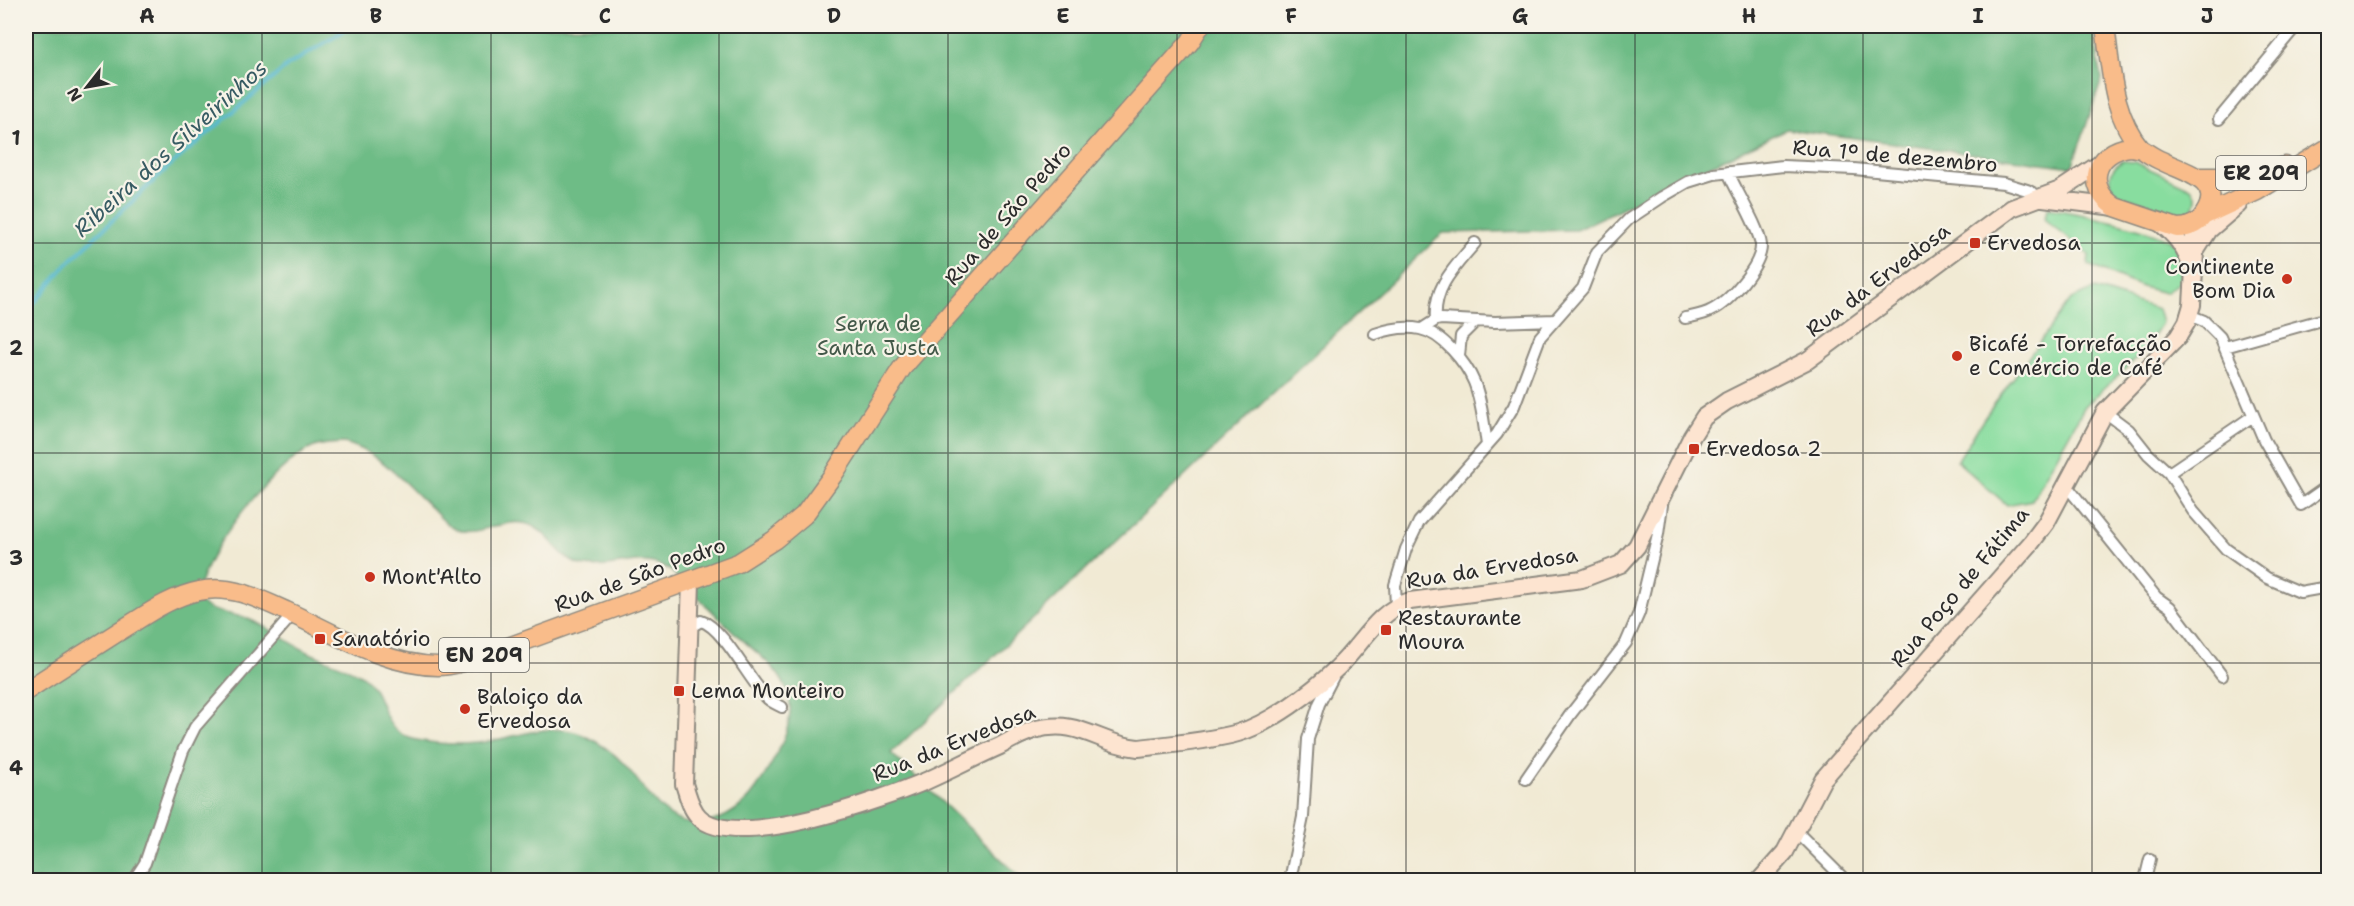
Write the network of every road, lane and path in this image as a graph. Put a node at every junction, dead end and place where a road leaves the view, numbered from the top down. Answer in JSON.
{"nodes":[{"id":1,"x":1200,"y":26,"type":"edge"},
{"id":2,"x":2105,"y":26,"type":"edge"},
{"id":3,"x":2296,"y":26,"type":"edge"},
{"id":4,"x":2116,"y":96,"type":"junction"},
{"id":5,"x":2218,"y":119,"type":"dead end"},
{"id":6,"x":2141,"y":149,"type":"junction"},
{"id":7,"x":2324,"y":150,"type":"edge"},
{"id":8,"x":2106,"y":157,"type":"junction"},
{"id":9,"x":1728,"y":172,"type":"junction"},
{"id":10,"x":2199,"y":177,"type":"junction"},
{"id":11,"x":2257,"y":191,"type":"junction"},
{"id":12,"x":2043,"y":198,"type":"junction"},
{"id":13,"x":2115,"y":207,"type":"junction"},
{"id":14,"x":2199,"y":220,"type":"junction"},
{"id":15,"x":2158,"y":221,"type":"junction"},
{"id":16,"x":1475,"y":243,"type":"dead end"},
{"id":17,"x":2195,"y":252,"type":"junction"},
{"id":18,"x":2193,"y":273,"type":"junction"},
{"id":19,"x":2189,"y":315,"type":"junction"},
{"id":20,"x":1685,"y":318,"type":"dead end"},
{"id":21,"x":2328,"y":318,"type":"edge"},
{"id":22,"x":1436,"y":320,"type":"junction"},
{"id":23,"x":1555,"y":320,"type":"junction"},
{"id":24,"x":1476,"y":321,"type":"junction"},
{"id":25,"x":1422,"y":329,"type":"junction"},
{"id":26,"x":1375,"y":334,"type":"dead end"},
{"id":27,"x":2225,"y":347,"type":"junction"},
{"id":28,"x":1459,"y":356,"type":"junction"},
{"id":29,"x":2105,"y":412,"type":"junction"},
{"id":30,"x":2253,"y":417,"type":"junction"},
{"id":31,"x":1487,"y":445,"type":"junction"},
{"id":32,"x":2169,"y":473,"type":"junction"},
{"id":33,"x":2066,"y":485,"type":"junction"},
{"id":34,"x":2328,"y":486,"type":"edge"},
{"id":35,"x":1664,"y":493,"type":"junction"},
{"id":36,"x":683,"y":585,"type":"junction"},
{"id":37,"x":2328,"y":587,"type":"edge"},
{"id":38,"x":1396,"y":606,"type":"junction"},
{"id":39,"x":293,"y":614,"type":"junction"},
{"id":40,"x":689,"y":628,"type":"junction"},
{"id":41,"x":1338,"y":668,"type":"junction"},
{"id":42,"x":2222,"y":676,"type":"dead end"},
{"id":43,"x":26,"y":691,"type":"edge"},
{"id":44,"x":782,"y":707,"type":"dead end"},
{"id":45,"x":1526,"y":779,"type":"dead end"},
{"id":46,"x":1796,"y":831,"type":"junction"},
{"id":47,"x":2150,"y":859,"type":"dead end"},
{"id":48,"x":134,"y":880,"type":"edge"},
{"id":49,"x":1290,"y":880,"type":"edge"},
{"id":50,"x":1760,"y":880,"type":"edge"},
{"id":51,"x":1845,"y":880,"type":"edge"},
{"id":52,"x":2145,"y":880,"type":"edge"}],
"edges":[{"from":1,"to":36,"type":"main road","name":"Rua de São Pedro"},
{"from":2,"to":4,"type":"main road","number":"ER 209"},
{"from":3,"to":5,"type":"street"},
{"from":4,"to":6,"type":"main road","number":"ER 209"},
{"from":4,"to":8,"type":"main road","number":"ER 209"},
{"from":6,"to":8,"type":"main road"},
{"from":6,"to":10,"type":"main road","number":"ER 209"},
{"from":7,"to":10,"type":"main road","number":"ER 209"},
{"from":7,"to":11,"type":"main road","number":"ER 209"},
{"from":8,"to":12,"type":"street","name":"Rua da Ervedosa"},
{"from":8,"to":13,"type":"main road","number":"ER 209"},
{"from":9,"to":12,"type":"street","name":"Rua 1º de dezembro"},
{"from":9,"to":20,"type":"street"},
{"from":9,"to":23,"type":"street","name":"Rua 1º de dezembro"},
{"from":10,"to":14,"type":"main road","number":"ER 209"},
{"from":11,"to":14,"type":"main road","number":"ER 209"},
{"from":11,"to":17,"type":"street","name":"Rua Poço de Fátima"},
{"from":12,"to":13,"type":"street","name":"Rua da Ervedosa"},
{"from":12,"to":35,"type":"street","name":"Rua da Ervedosa"},
{"from":13,"to":15,"type":"main road","number":"ER 209"},
{"from":14,"to":15,"type":"main road","number":"ER 209"},
{"from":14,"to":17,"type":"street","name":"Rua Poço de Fátima"},
{"from":15,"to":18,"type":"street","name":"Rua Poço de Fátima"},
{"from":16,"to":22,"type":"street"},
{"from":17,"to":18,"type":"street","name":"Rua Poço de Fátima"},
{"from":18,"to":19,"type":"street","name":"Rua Poço de Fátima"},
{"from":19,"to":27,"type":"street"},
{"from":19,"to":29,"type":"street","name":"Rua Poço de Fátima"},
{"from":21,"to":27,"type":"street"},
{"from":22,"to":24,"type":"street"},
{"from":22,"to":25,"type":"street"},
{"from":23,"to":24,"type":"street"},
{"from":23,"to":31,"type":"street","name":"Rua 1º de dezembro"},
{"from":24,"to":28,"type":"street"},
{"from":25,"to":26,"type":"street"},
{"from":25,"to":28,"type":"street"},
{"from":27,"to":30,"type":"street"},
{"from":28,"to":31,"type":"street"},
{"from":29,"to":32,"type":"street"},
{"from":29,"to":33,"type":"street","name":"Rua Poço de Fátima"},
{"from":30,"to":32,"type":"street"},
{"from":30,"to":34,"type":"street"},
{"from":31,"to":38,"type":"street","name":"Rua 1º de dezembro"},
{"from":32,"to":37,"type":"street"},
{"from":33,"to":42,"type":"street"},
{"from":33,"to":46,"type":"street","name":"Rua Poço de Fátima"},
{"from":35,"to":38,"type":"street","name":"Rua da Ervedosa"},
{"from":35,"to":45,"type":"street"},
{"from":36,"to":39,"type":"main road","name":"Rua de São Pedro","number":"EN 209"},
{"from":36,"to":40,"type":"street","name":"Rua da Ervedosa"},
{"from":38,"to":41,"type":"street","name":"Rua da Ervedosa"},
{"from":39,"to":43,"type":"main road","number":"EN 209"},
{"from":39,"to":48,"type":"street"},
{"from":40,"to":41,"type":"street","name":"Rua da Ervedosa"},
{"from":40,"to":44,"type":"street"},
{"from":41,"to":49,"type":"street"},
{"from":46,"to":50,"type":"street","name":"Rua Poço de Fátima"},
{"from":46,"to":51,"type":"street"},
{"from":47,"to":52,"type":"street"}]}
